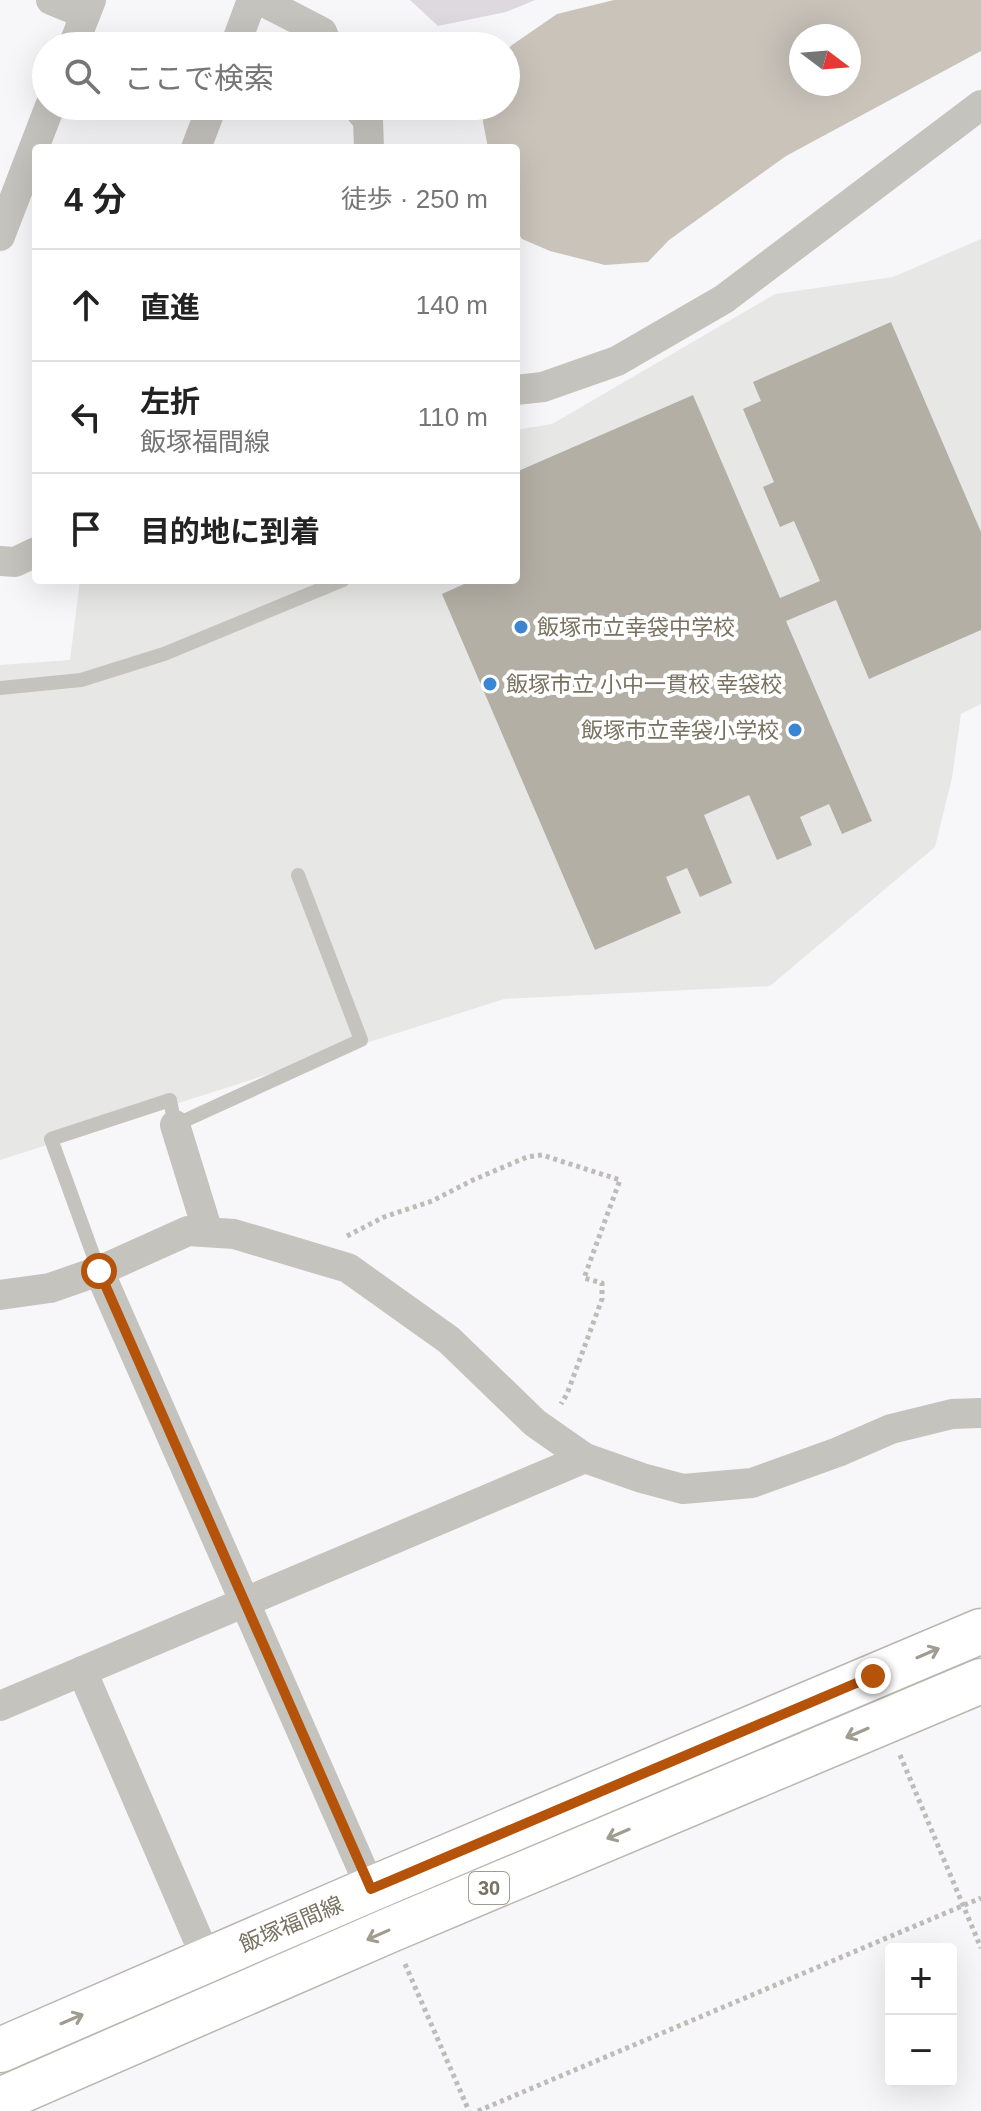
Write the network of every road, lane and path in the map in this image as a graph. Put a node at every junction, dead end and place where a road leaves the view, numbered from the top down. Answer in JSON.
{"nodes":[{"id":1,"x":51,"y":0,"type":"edge"},
{"id":2,"x":252,"y":0,"type":"edge"},
{"id":3,"x":260,"y":0,"type":"edge"},
{"id":4,"x":88,"y":7,"type":"edge"},
{"id":5,"x":78,"y":32,"type":"edge"},
{"id":6,"x":240,"y":32,"type":"edge"},
{"id":7,"x":322,"y":32,"type":"edge"},
{"id":8,"x":981,"y":105,"type":"edge"},
{"id":9,"x":45,"y":120,"type":"edge"},
{"id":10,"x":207,"y":120,"type":"edge"},
{"id":11,"x":368,"y":120,"type":"edge"},
{"id":12,"x":35,"y":144,"type":"edge"},
{"id":13,"x":198,"y":144,"type":"edge"},
{"id":14,"x":369,"y":144,"type":"edge"},
{"id":15,"x":32,"y":153,"type":"edge"},
{"id":16,"x":0,"y":236,"type":"edge"},
{"id":17,"x":520,"y":390,"type":"edge"},
{"id":18,"x":32,"y":554,"type":"edge"},
{"id":19,"x":0,"y":561,"type":"edge"},
{"id":20,"x":333,"y":584,"type":"edge"},
{"id":21,"x":0,"y":688,"type":"edge"},
{"id":22,"x":298,"y":875,"type":"dead end"},
{"id":23,"x":175,"y":1125,"type":"junction"},
{"id":24,"x":208,"y":1232,"type":"junction"},
{"id":25,"x":332,"y":1264,"type":"junction"},
{"id":26,"x":99,"y":1271,"type":"junction"},
{"id":27,"x":0,"y":1295,"type":"edge"},
{"id":28,"x":981,"y":1413,"type":"edge"},
{"id":29,"x":546,"y":1430,"type":"junction"},
{"id":30,"x":585,"y":1458,"type":"junction"},
{"id":31,"x":244,"y":1601,"type":"junction"},
{"id":32,"x":981,"y":1631,"type":"edge"},
{"id":33,"x":82,"y":1671,"type":"junction"},
{"id":34,"x":981,"y":1681,"type":"edge"},
{"id":35,"x":0,"y":1706,"type":"edge"},
{"id":36,"x":886,"y":1721,"type":"junction"},
{"id":37,"x":371,"y":1889,"type":"junction"},
{"id":38,"x":981,"y":1898,"type":"edge"},
{"id":39,"x":963,"y":1906,"type":"junction"},
{"id":40,"x":390,"y":1930,"type":"junction"},
{"id":41,"x":981,"y":1948,"type":"edge"},
{"id":42,"x":207,"y":1960,"type":"junction"},
{"id":43,"x":0,"y":2050,"type":"edge"},
{"id":44,"x":0,"y":2100,"type":"edge"},
{"id":45,"x":469,"y":2111,"type":"edge"},
{"id":46,"x":478,"y":2111,"type":"edge"}],
"edges":[{"from":1,"to":4,"type":"street"},
{"from":2,"to":6,"type":"street"},
{"from":3,"to":7,"type":"street"},
{"from":4,"to":5,"type":"street"},
{"from":8,"to":17,"type":"street"},
{"from":9,"to":12,"type":"street"},
{"from":10,"to":13,"type":"street"},
{"from":11,"to":14,"type":"street"},
{"from":15,"to":16,"type":"street"},
{"from":18,"to":19,"type":"street"},
{"from":20,"to":21,"type":"lane"},
{"from":22,"to":23,"type":"lane"},
{"from":23,"to":24,"type":"street"},
{"from":23,"to":26,"type":"lane"},
{"from":24,"to":25,"type":"street"},
{"from":24,"to":26,"type":"street"},
{"from":25,"to":29,"type":"street"},
{"from":25,"to":29,"type":"path"},
{"from":26,"to":27,"type":"street"},
{"from":26,"to":31,"type":"street"},
{"from":28,"to":30,"type":"street"},
{"from":29,"to":30,"type":"street"},
{"from":30,"to":31,"type":"street"},
{"from":31,"to":33,"type":"street"},
{"from":31,"to":37,"type":"street"},
{"from":37,"to":32,"type":"main road","name":"飯塚福間線","number":"30","one_way":true},
{"from":33,"to":35,"type":"street"},
{"from":33,"to":42,"type":"street"},
{"from":34,"to":36,"type":"main road","name":"飯塚福間線","number":"30"},
{"from":36,"to":39,"type":"path"},
{"from":36,"to":40,"type":"main road","name":"飯塚福間線","number":"30","one_way":true},
{"from":37,"to":42,"type":"main road","name":"飯塚福間線","number":"30"},
{"from":38,"to":39,"type":"path"},
{"from":39,"to":41,"type":"path"},
{"from":39,"to":46,"type":"path"},
{"from":40,"to":44,"type":"main road","name":"飯塚福間線","number":"30","one_way":true},
{"from":40,"to":45,"type":"path"},
{"from":43,"to":42,"type":"main road","name":"飯塚福間線","number":"30","one_way":true}]}
